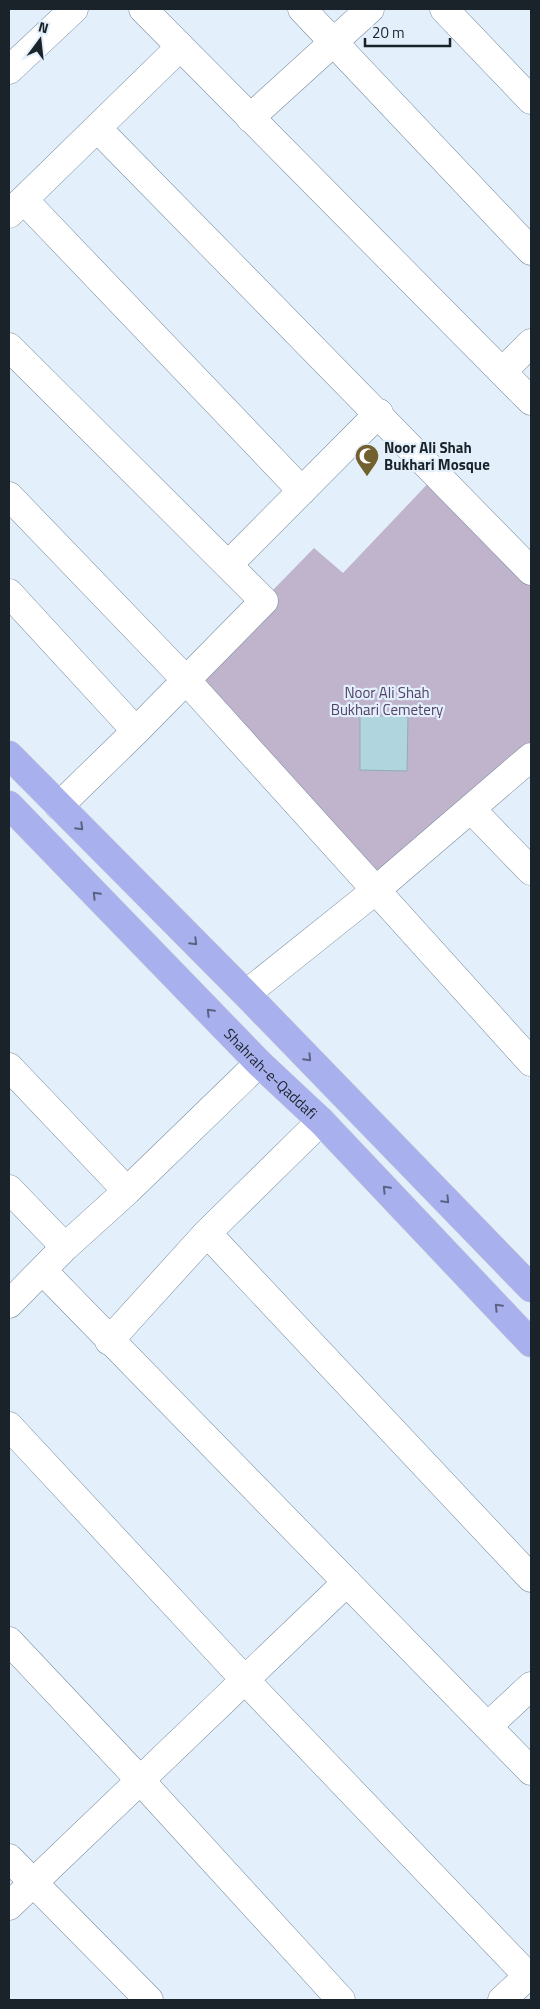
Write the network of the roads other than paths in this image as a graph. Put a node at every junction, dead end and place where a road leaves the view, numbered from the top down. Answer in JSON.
{"nodes":[{"id":1,"x":74,"y":9,"type":"edge"},
{"id":2,"x":143,"y":9,"type":"edge"},
{"id":3,"x":302,"y":9,"type":"edge"},
{"id":4,"x":370,"y":9,"type":"edge"},
{"id":5,"x":444,"y":9,"type":"edge"},
{"id":6,"x":334,"y":42,"type":"junction"},
{"id":7,"x":180,"y":47,"type":"junction"},
{"id":8,"x":9,"y":70,"type":"edge"},
{"id":9,"x":531,"y":100,"type":"edge"},
{"id":10,"x":250,"y":118,"type":"junction"},
{"id":11,"x":97,"y":128,"type":"junction"},
{"id":12,"x":16,"y":207,"type":"edge"},
{"id":13,"x":531,"y":251,"type":"edge"},
{"id":14,"x":531,"y":343,"type":"edge"},
{"id":15,"x":9,"y":347,"type":"edge"},
{"id":16,"x":503,"y":371,"type":"junction"},
{"id":17,"x":531,"y":401,"type":"edge"},
{"id":18,"x":379,"y":413,"type":"junction"},
{"id":19,"x":302,"y":491,"type":"junction"},
{"id":20,"x":9,"y":496,"type":"edge"},
{"id":21,"x":229,"y":564,"type":"junction"},
{"id":22,"x":531,"y":571,"type":"edge"},
{"id":23,"x":9,"y":593,"type":"edge"},
{"id":24,"x":186,"y":680,"type":"junction"},
{"id":25,"x":136,"y":730,"type":"junction"},
{"id":26,"x":9,"y":754,"type":"edge"},
{"id":27,"x":531,"y":756,"type":"edge"},
{"id":28,"x":9,"y":805,"type":"edge"},
{"id":29,"x":59,"y":806,"type":"junction"},
{"id":30,"x":471,"y":808,"type":"junction"},
{"id":31,"x":531,"y":871,"type":"edge"},
{"id":32,"x":376,"y":890,"type":"junction"},
{"id":33,"x":246,"y":994,"type":"junction"},
{"id":34,"x":531,"y":1062,"type":"edge"},
{"id":35,"x":259,"y":1063,"type":"junction"},
{"id":36,"x":9,"y":1067,"type":"edge"},
{"id":37,"x":321,"y":1121,"type":"junction"},
{"id":38,"x":9,"y":1189,"type":"edge"},
{"id":39,"x":126,"y":1191,"type":"junction"},
{"id":40,"x":207,"y":1233,"type":"junction"},
{"id":41,"x":65,"y":1247,"type":"junction"},
{"id":42,"x":43,"y":1271,"type":"junction"},
{"id":43,"x":531,"y":1288,"type":"edge"},
{"id":44,"x":9,"y":1304,"type":"edge"},
{"id":45,"x":109,"y":1341,"type":"junction"},
{"id":46,"x":531,"y":1342,"type":"edge"},
{"id":47,"x":9,"y":1426,"type":"edge"},
{"id":48,"x":531,"y":1578,"type":"edge"},
{"id":49,"x":347,"y":1582,"type":"junction"},
{"id":50,"x":9,"y":1642,"type":"edge"},
{"id":51,"x":245,"y":1680,"type":"junction"},
{"id":52,"x":531,"y":1686,"type":"edge"},
{"id":53,"x":488,"y":1726,"type":"junction"},
{"id":54,"x":531,"y":1771,"type":"edge"},
{"id":55,"x":140,"y":1780,"type":"junction"},
{"id":56,"x":9,"y":1858,"type":"edge"},
{"id":57,"x":33,"y":1884,"type":"junction"},
{"id":58,"x":9,"y":1906,"type":"edge"},
{"id":59,"x":530,"y":1975,"type":"edge"},
{"id":60,"x":149,"y":2000,"type":"edge"},
{"id":61,"x":341,"y":2000,"type":"edge"},
{"id":62,"x":502,"y":2000,"type":"edge"}],
"edges":[{"from":1,"to":8,"type":"street"},
{"from":2,"to":7,"type":"street"},
{"from":3,"to":6,"type":"street"},
{"from":4,"to":6,"type":"street"},
{"from":5,"to":9,"type":"street"},
{"from":6,"to":10,"type":"street"},
{"from":6,"to":13,"type":"street"},
{"from":7,"to":10,"type":"street"},
{"from":7,"to":11,"type":"street"},
{"from":10,"to":16,"type":"street"},
{"from":11,"to":12,"type":"street"},
{"from":11,"to":18,"type":"street"},
{"from":12,"to":19,"type":"street"},
{"from":14,"to":16,"type":"street"},
{"from":15,"to":21,"type":"street"},
{"from":16,"to":17,"type":"street"},
{"from":18,"to":19,"type":"street"},
{"from":18,"to":22,"type":"street"},
{"from":19,"to":21,"type":"street"},
{"from":20,"to":24,"type":"street"},
{"from":21,"to":24,"type":"street"},
{"from":23,"to":25,"type":"street"},
{"from":24,"to":25,"type":"street"},
{"from":24,"to":32,"type":"street"},
{"from":25,"to":29,"type":"street"},
{"from":26,"to":29,"type":"main road"},
{"from":27,"to":30,"type":"street"},
{"from":35,"to":28,"type":"main road","name":"Shahrah-e-Qaddafi","one_way":true},
{"from":29,"to":33,"type":"main road","one_way":true},
{"from":30,"to":31,"type":"street"},
{"from":30,"to":32,"type":"street"},
{"from":32,"to":33,"type":"street"},
{"from":32,"to":34,"type":"street"},
{"from":33,"to":43,"type":"main road","one_way":true},
{"from":35,"to":37,"type":"main road","name":"Shahrah-e-Qaddafi"},
{"from":35,"to":39,"type":"street"},
{"from":36,"to":39,"type":"street"},
{"from":37,"to":40,"type":"street"},
{"from":46,"to":37,"type":"main road","name":"Shahrah-e-Qaddafi","one_way":true},
{"from":38,"to":41,"type":"street"},
{"from":39,"to":41,"type":"street"},
{"from":40,"to":45,"type":"street"},
{"from":40,"to":48,"type":"street"},
{"from":41,"to":42,"type":"street"},
{"from":42,"to":44,"type":"street"},
{"from":42,"to":45,"type":"street"},
{"from":45,"to":49,"type":"street"},
{"from":47,"to":51,"type":"street"},
{"from":49,"to":51,"type":"street"},
{"from":49,"to":53,"type":"street"},
{"from":50,"to":55,"type":"street"},
{"from":51,"to":55,"type":"street"},
{"from":51,"to":59,"type":"street"},
{"from":52,"to":53,"type":"street"},
{"from":53,"to":54,"type":"street"},
{"from":55,"to":57,"type":"street"},
{"from":55,"to":61,"type":"street"},
{"from":56,"to":57,"type":"street"},
{"from":57,"to":58,"type":"street"},
{"from":57,"to":60,"type":"street"},
{"from":59,"to":62,"type":"street"}]}
